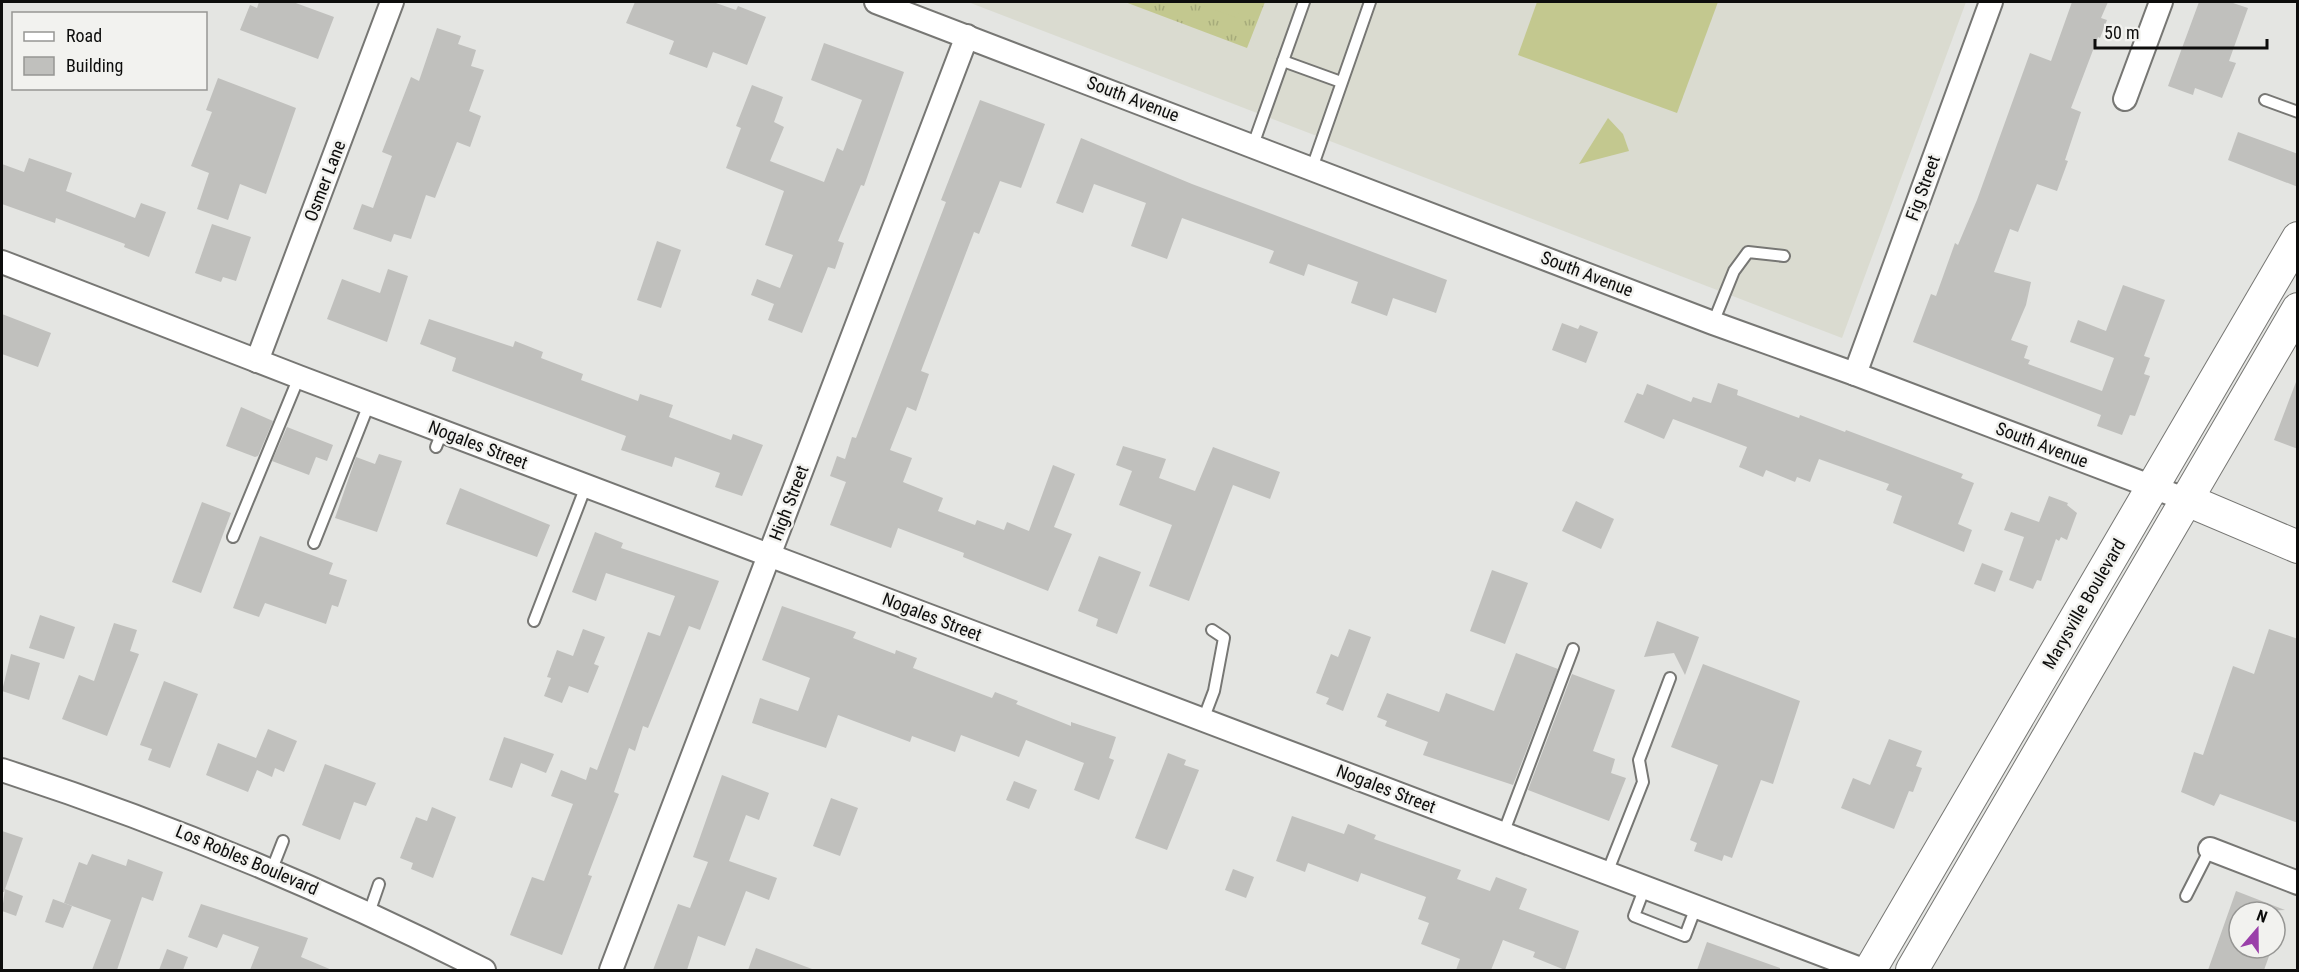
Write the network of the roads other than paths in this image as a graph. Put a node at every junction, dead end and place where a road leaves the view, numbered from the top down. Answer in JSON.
{"nodes":[{"id":1,"x":392,"y":2,"type":"edge"},
{"id":2,"x":876,"y":2,"type":"edge"},
{"id":3,"x":1304,"y":2,"type":"edge"},
{"id":4,"x":1370,"y":2,"type":"edge"},
{"id":5,"x":1991,"y":2,"type":"edge"},
{"id":6,"x":2161,"y":2,"type":"edge"},
{"id":7,"x":967,"y":36,"type":"junction"},
{"id":8,"x":1283,"y":61,"type":"junction"},
{"id":9,"x":1341,"y":82,"type":"junction"},
{"id":10,"x":2125,"y":99,"type":"dead end"},
{"id":11,"x":2265,"y":100,"type":"dead end"},
{"id":12,"x":2298,"y":112,"type":"edge"},
{"id":13,"x":1253,"y":145,"type":"junction"},
{"id":14,"x":1312,"y":168,"type":"junction"},
{"id":15,"x":2298,"y":238,"type":"edge"},
{"id":16,"x":1784,"y":256,"type":"dead end"},
{"id":17,"x":2,"y":262,"type":"edge"},
{"id":18,"x":2298,"y":309,"type":"edge"},
{"id":19,"x":1713,"y":323,"type":"junction"},
{"id":20,"x":257,"y":361,"type":"junction"},
{"id":21,"x":1855,"y":374,"type":"junction"},
{"id":22,"x":298,"y":377,"type":"junction"},
{"id":23,"x":369,"y":404,"type":"junction"},
{"id":24,"x":586,"y":486,"type":"junction"},
{"id":25,"x":2153,"y":487,"type":"junction"},
{"id":26,"x":2187,"y":500,"type":"junction"},
{"id":27,"x":233,"y":537,"type":"dead end"},
{"id":28,"x":314,"y":543,"type":"dead end"},
{"id":29,"x":2298,"y":547,"type":"edge"},
{"id":30,"x":769,"y":556,"type":"junction"},
{"id":31,"x":534,"y":621,"type":"dead end"},
{"id":32,"x":1212,"y":630,"type":"dead end"},
{"id":33,"x":2059,"y":648,"type":"junction"},
{"id":34,"x":1573,"y":649,"type":"dead end"},
{"id":35,"x":1670,"y":678,"type":"dead end"},
{"id":36,"x":1203,"y":720,"type":"junction"},
{"id":37,"x":2040,"y":753,"type":"junction"},
{"id":38,"x":2,"y":770,"type":"edge"},
{"id":39,"x":1955,"y":825,"type":"junction"},
{"id":40,"x":1503,"y":834,"type":"junction"},
{"id":41,"x":283,"y":841,"type":"dead end"},
{"id":42,"x":2210,"y":849,"type":"joint"},
{"id":43,"x":272,"y":869,"type":"junction"},
{"id":44,"x":1607,"y":873,"type":"junction"},
{"id":45,"x":2298,"y":883,"type":"edge"},
{"id":46,"x":380,"y":884,"type":"dead end"},
{"id":47,"x":1645,"y":887,"type":"junction"},
{"id":48,"x":2186,"y":896,"type":"dead end"},
{"id":49,"x":1696,"y":907,"type":"junction"},
{"id":50,"x":369,"y":913,"type":"junction"},
{"id":51,"x":484,"y":970,"type":"edge"},
{"id":52,"x":611,"y":970,"type":"edge"},
{"id":53,"x":1863,"y":970,"type":"edge"},
{"id":54,"x":1870,"y":970,"type":"edge"},
{"id":55,"x":1912,"y":970,"type":"edge"}],
"edges":[{"from":1,"to":20,"type":"street","name":"Osmer Lane"},
{"from":2,"to":7,"type":"street","name":"South Avenue"},
{"from":3,"to":8,"type":"lane"},
{"from":4,"to":9,"type":"lane"},
{"from":5,"to":21,"type":"street","name":"Fig Street"},
{"from":6,"to":10,"type":"street"},
{"from":7,"to":13,"type":"street","name":"South Avenue"},
{"from":7,"to":30,"type":"street","name":"High Street"},
{"from":8,"to":9,"type":"lane"},
{"from":8,"to":13,"type":"lane"},
{"from":9,"to":14,"type":"lane"},
{"from":11,"to":12,"type":"lane"},
{"from":13,"to":14,"type":"street","name":"South Avenue"},
{"from":14,"to":19,"type":"street","name":"South Avenue"},
{"from":15,"to":25,"type":"main road","name":"Marysville Boulevard"},
{"from":16,"to":19,"type":"lane"},
{"from":17,"to":20,"type":"street","name":"Nogales Street"},
{"from":18,"to":26,"type":"main road","name":"Marysville Boulevard"},
{"from":19,"to":21,"type":"street","name":"South Avenue"},
{"from":20,"to":22,"type":"street","name":"Nogales Street"},
{"from":21,"to":25,"type":"street","name":"South Avenue"},
{"from":22,"to":23,"type":"street","name":"Nogales Street"},
{"from":22,"to":27,"type":"lane"},
{"from":23,"to":24,"type":"street","name":"Nogales Street"},
{"from":23,"to":28,"type":"lane"},
{"from":24,"to":30,"type":"street","name":"Nogales Street"},
{"from":24,"to":31,"type":"lane"},
{"from":25,"to":26,"type":"street","name":"South Avenue"},
{"from":25,"to":33,"type":"main road","name":"Marysville Boulevard"},
{"from":26,"to":29,"type":"main road","name":"South Avenue"},
{"from":26,"to":37,"type":"main road","name":"Marysville Boulevard"},
{"from":30,"to":36,"type":"street","name":"Nogales Street"},
{"from":30,"to":52,"type":"street","name":"High Street"},
{"from":32,"to":36,"type":"lane"},
{"from":33,"to":37,"type":"main road"},
{"from":33,"to":39,"type":"main road","name":"Marysville Boulevard"},
{"from":34,"to":40,"type":"lane"},
{"from":35,"to":44,"type":"lane"},
{"from":36,"to":40,"type":"street","name":"Nogales Street"},
{"from":37,"to":39,"type":"main road"},
{"from":37,"to":55,"type":"main road","name":"Marysville Boulevard"},
{"from":38,"to":43,"type":"street","name":"Los Robles Boulevard"},
{"from":39,"to":54,"type":"main road","name":"Marysville Boulevard"},
{"from":40,"to":44,"type":"street","name":"Nogales Street"},
{"from":41,"to":43,"type":"lane"},
{"from":42,"to":45,"type":"street"},
{"from":42,"to":48,"type":"lane"},
{"from":43,"to":50,"type":"street","name":"Los Robles Boulevard"},
{"from":44,"to":47,"type":"street","name":"Nogales Street"},
{"from":46,"to":50,"type":"lane"},
{"from":47,"to":49,"type":"street","name":"Nogales Street"},
{"from":47,"to":49,"type":"lane"},
{"from":49,"to":53,"type":"street","name":"Nogales Street"},
{"from":50,"to":51,"type":"street","name":"Los Robles Boulevard"}]}
